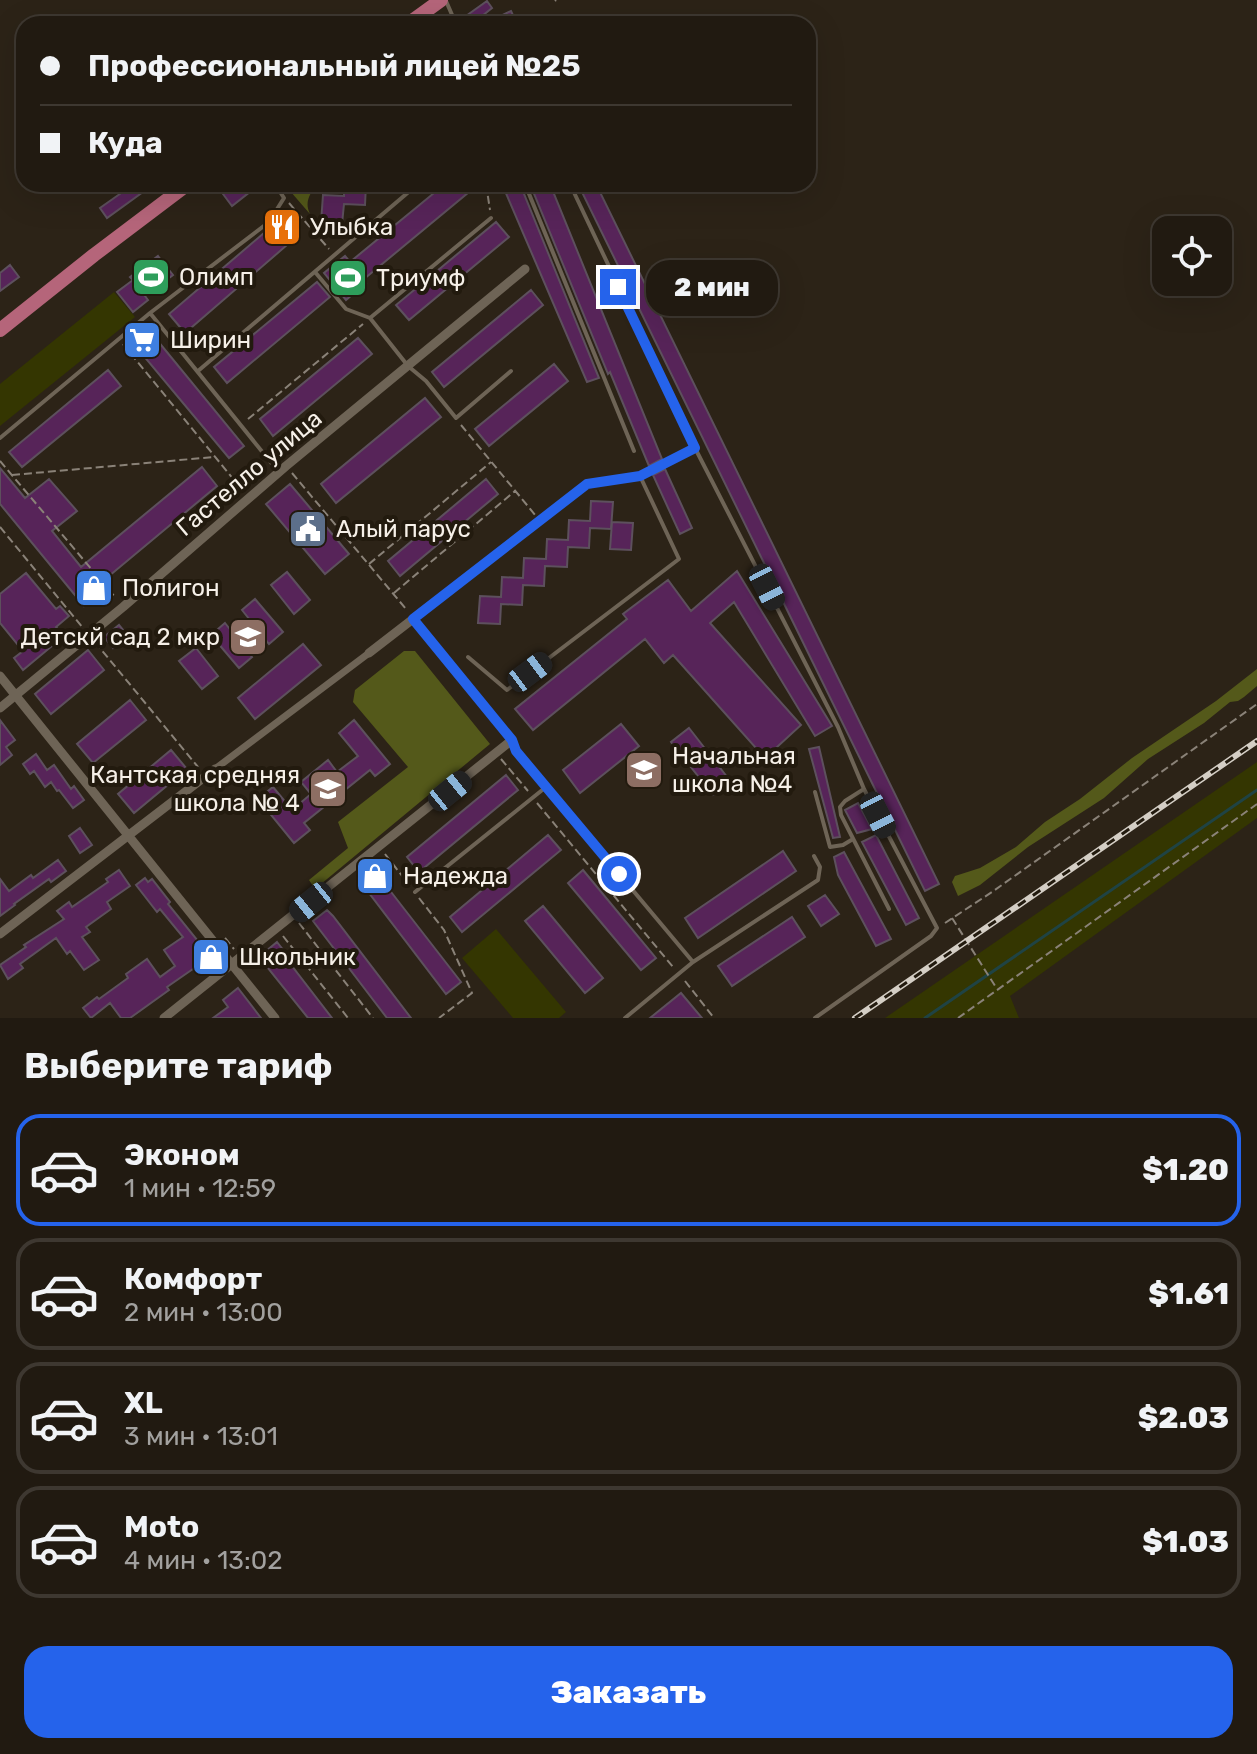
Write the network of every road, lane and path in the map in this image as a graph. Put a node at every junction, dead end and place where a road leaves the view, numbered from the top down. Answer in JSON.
{"nodes":[{"id":1,"x":443,"y":0,"type":"edge"},
{"id":2,"x":420,"y":16,"type":"edge"},
{"id":3,"x":177,"y":192,"type":"edge"},
{"id":4,"x":280,"y":192,"type":"edge"},
{"id":5,"x":291,"y":192,"type":"edge"},
{"id":6,"x":409,"y":192,"type":"edge"},
{"id":7,"x":487,"y":192,"type":"edge"},
{"id":8,"x":528,"y":192,"type":"edge"},
{"id":9,"x":574,"y":192,"type":"edge"},
{"id":10,"x":284,"y":198,"type":"junction"},
{"id":11,"x":491,"y":218,"type":"joint"},
{"id":12,"x":334,"y":255,"type":"junction"},
{"id":13,"x":525,"y":269,"type":"dead end"},
{"id":14,"x":315,"y":272,"type":"junction"},
{"id":15,"x":150,"y":313,"type":"junction"},
{"id":16,"x":370,"y":318,"type":"junction"},
{"id":17,"x":0,"y":330,"type":"edge"},
{"id":18,"x":118,"y":339,"type":"junction"},
{"id":19,"x":408,"y":366,"type":"junction"},
{"id":20,"x":198,"y":371,"type":"junction"},
{"id":21,"x":511,"y":371,"type":"dead end"},
{"id":22,"x":456,"y":418,"type":"junction"},
{"id":23,"x":241,"y":425,"type":"junction"},
{"id":24,"x":0,"y":438,"type":"edge"},
{"id":25,"x":695,"y":448,"type":"junction"},
{"id":26,"x":634,"y":451,"type":"dead end"},
{"id":27,"x":215,"y":457,"type":"junction"},
{"id":28,"x":0,"y":461,"type":"edge"},
{"id":29,"x":491,"y":462,"type":"junction"},
{"id":30,"x":282,"y":469,"type":"junction"},
{"id":31,"x":12,"y":475,"type":"junction"},
{"id":32,"x":640,"y":476,"type":"junction"},
{"id":33,"x":515,"y":491,"type":"junction"},
{"id":34,"x":249,"y":498,"type":"junction"},
{"id":35,"x":539,"y":520,"type":"junction"},
{"id":36,"x":0,"y":527,"type":"edge"},
{"id":37,"x":368,"y":565,"type":"junction"},
{"id":38,"x":393,"y":594,"type":"junction"},
{"id":39,"x":123,"y":607,"type":"junction"},
{"id":40,"x":413,"y":619,"type":"junction"},
{"id":41,"x":89,"y":635,"type":"junction"},
{"id":42,"x":369,"y":653,"type":"joint"},
{"id":43,"x":468,"y":657,"type":"dead end"},
{"id":44,"x":0,"y":676,"type":"edge"},
{"id":45,"x":16,"y":696,"type":"junction"},
{"id":46,"x":1257,"y":704,"type":"edge"},
{"id":47,"x":0,"y":708,"type":"edge"},
{"id":48,"x":512,"y":740,"type":"junction"},
{"id":49,"x":496,"y":753,"type":"junction"},
{"id":50,"x":215,"y":769,"type":"joint"},
{"id":51,"x":206,"y":776,"type":"junction"},
{"id":52,"x":546,"y":787,"type":"junction"},
{"id":53,"x":864,"y":789,"type":"junction"},
{"id":54,"x":815,"y":792,"type":"dead end"},
{"id":55,"x":533,"y":797,"type":"junction"},
{"id":56,"x":1257,"y":804,"type":"edge"},
{"id":57,"x":128,"y":836,"type":"junction"},
{"id":58,"x":853,"y":839,"type":"junction"},
{"id":59,"x":385,"y":854,"type":"dead end"},
{"id":60,"x":814,"y":856,"type":"dead end"},
{"id":61,"x":415,"y":892,"type":"junction"},
{"id":62,"x":889,"y":909,"type":"dead end"},
{"id":63,"x":952,"y":918,"type":"junction"},
{"id":64,"x":298,"y":922,"type":"dead end"},
{"id":65,"x":937,"y":928,"type":"junction"},
{"id":66,"x":0,"y":934,"type":"edge"},
{"id":67,"x":282,"y":935,"type":"dead end"},
{"id":68,"x":693,"y":962,"type":"junction"},
{"id":69,"x":232,"y":965,"type":"junction"},
{"id":70,"x":678,"y":973,"type":"junction"},
{"id":71,"x":998,"y":990,"type":"junction"},
{"id":72,"x":164,"y":1018,"type":"edge"},
{"id":73,"x":275,"y":1018,"type":"edge"},
{"id":74,"x":348,"y":1018,"type":"edge"},
{"id":75,"x":373,"y":1018,"type":"edge"},
{"id":76,"x":439,"y":1018,"type":"edge"},
{"id":77,"x":625,"y":1018,"type":"edge"},
{"id":78,"x":714,"y":1018,"type":"edge"},
{"id":79,"x":815,"y":1018,"type":"edge"},
{"id":80,"x":958,"y":1018,"type":"edge"}],
"edges":[{"from":1,"to":2,"type":"main road"},
{"from":3,"to":17,"type":"main road"},
{"from":4,"to":10,"type":"lane"},
{"from":5,"to":10,"type":"path"},
{"from":6,"to":12,"type":"lane"},
{"from":7,"to":11,"type":"path"},
{"from":8,"to":26,"type":"lane"},
{"from":9,"to":25,"type":"lane"},
{"from":10,"to":12,"type":"path"},
{"from":10,"to":15,"type":"lane"},
{"from":11,"to":16,"type":"lane"},
{"from":12,"to":14,"type":"lane"},
{"from":13,"to":19,"type":"street","name":"Гастелло улица"},
{"from":14,"to":16,"type":"lane"},
{"from":14,"to":20,"type":"lane"},
{"from":15,"to":18,"type":"lane"},
{"from":15,"to":20,"type":"lane"},
{"from":16,"to":19,"type":"lane"},
{"from":16,"to":23,"type":"path"},
{"from":18,"to":24,"type":"lane"},
{"from":18,"to":27,"type":"path"},
{"from":19,"to":22,"type":"lane"},
{"from":19,"to":30,"type":"street","name":"Гастелло улица"},
{"from":20,"to":23,"type":"lane"},
{"from":21,"to":22,"type":"lane"},
{"from":22,"to":29,"type":"path"},
{"from":23,"to":30,"type":"lane"},
{"from":25,"to":32,"type":"lane"},
{"from":25,"to":53,"type":"lane"},
{"from":27,"to":31,"type":"path"},
{"from":27,"to":34,"type":"path"},
{"from":28,"to":31,"type":"path"},
{"from":29,"to":33,"type":"path"},
{"from":29,"to":37,"type":"path"},
{"from":30,"to":34,"type":"street","name":"Гастелло улица"},
{"from":30,"to":37,"type":"path"},
{"from":31,"to":39,"type":"path"},
{"from":32,"to":35,"type":"lane"},
{"from":32,"to":43,"type":"lane"},
{"from":33,"to":35,"type":"path"},
{"from":33,"to":38,"type":"path"},
{"from":34,"to":39,"type":"street","name":"Гастелло улица"},
{"from":35,"to":40,"type":"lane"},
{"from":36,"to":41,"type":"path"},
{"from":37,"to":38,"type":"path"},
{"from":38,"to":40,"type":"path"},
{"from":39,"to":41,"type":"street","name":"Гастелло улица"},
{"from":40,"to":42,"type":"street"},
{"from":40,"to":48,"type":"lane"},
{"from":41,"to":45,"type":"street","name":"Гастелло улица"},
{"from":41,"to":51,"type":"path"},
{"from":42,"to":50,"type":"street"},
{"from":44,"to":45,"type":"street"},
{"from":45,"to":47,"type":"street","name":"Гастелло улица"},
{"from":45,"to":57,"type":"street"},
{"from":46,"to":63,"type":"path"},
{"from":48,"to":49,"type":"street"},
{"from":48,"to":52,"type":"lane"},
{"from":49,"to":55,"type":"path"},
{"from":49,"to":69,"type":"street"},
{"from":50,"to":51,"type":"street"},
{"from":51,"to":57,"type":"street"},
{"from":52,"to":55,"type":"lane"},
{"from":52,"to":68,"type":"lane"},
{"from":53,"to":58,"type":"lane"},
{"from":53,"to":65,"type":"lane"},
{"from":54,"to":58,"type":"lane"},
{"from":55,"to":61,"type":"lane"},
{"from":55,"to":70,"type":"path"},
{"from":56,"to":71,"type":"path"},
{"from":57,"to":66,"type":"street"},
{"from":57,"to":69,"type":"street"},
{"from":58,"to":62,"type":"lane"},
{"from":59,"to":61,"type":"path"},
{"from":60,"to":68,"type":"lane"},
{"from":61,"to":76,"type":"path"},
{"from":63,"to":65,"type":"path"},
{"from":63,"to":71,"type":"path"},
{"from":64,"to":75,"type":"path"},
{"from":65,"to":79,"type":"lane"},
{"from":67,"to":74,"type":"path"},
{"from":68,"to":70,"type":"lane"},
{"from":69,"to":72,"type":"street"},
{"from":69,"to":73,"type":"street"},
{"from":70,"to":77,"type":"lane"},
{"from":70,"to":78,"type":"path"},
{"from":71,"to":80,"type":"path"}]}
